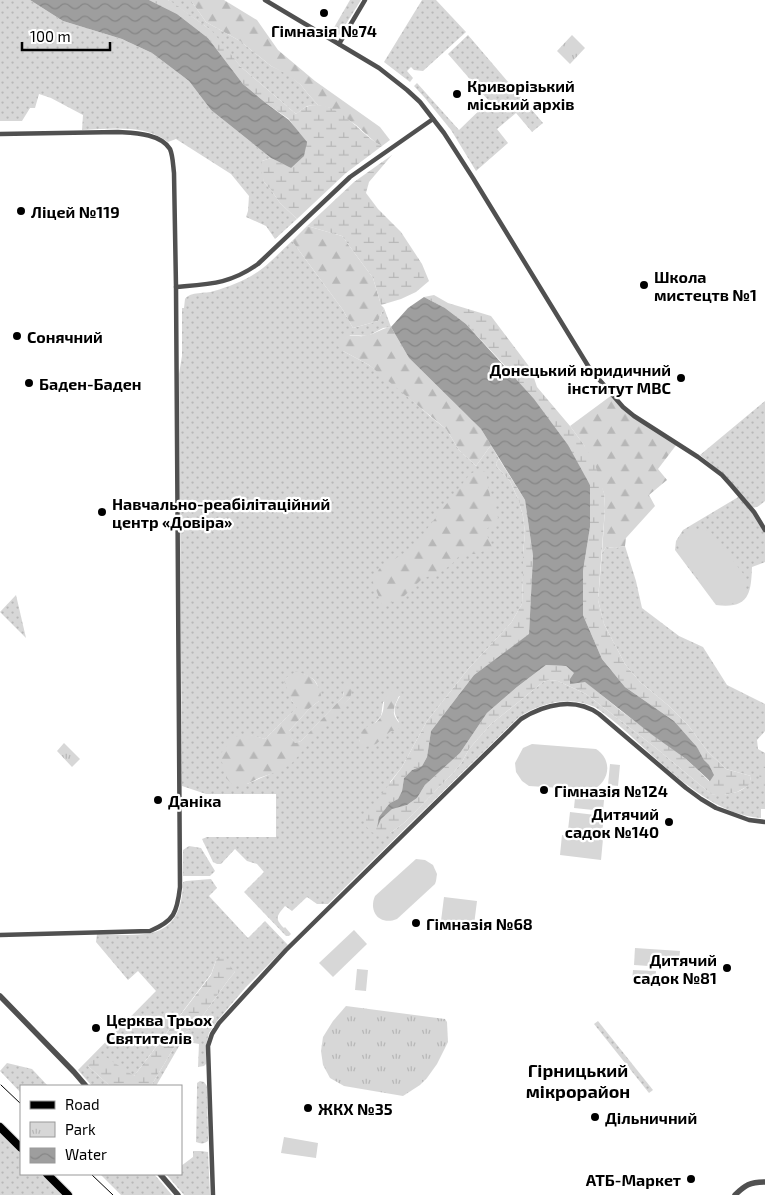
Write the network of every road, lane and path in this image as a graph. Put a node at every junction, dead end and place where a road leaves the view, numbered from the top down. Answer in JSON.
{"nodes":[{"id":1,"x":265,"y":0,"type":"edge"},
{"id":2,"x":365,"y":0,"type":"edge"},
{"id":3,"x":340,"y":44,"type":"junction"},
{"id":4,"x":434,"y":119,"type":"junction"},
{"id":5,"x":0,"y":134,"type":"edge"},
{"id":6,"x":176,"y":287,"type":"junction"},
{"id":7,"x":765,"y":530,"type":"edge"},
{"id":8,"x":765,"y":822,"type":"edge"},
{"id":9,"x":0,"y":935,"type":"edge"},
{"id":10,"x":0,"y":996,"type":"edge"},
{"id":11,"x":85,"y":1085,"type":"edge"},
{"id":12,"x":0,"y":1127,"type":"edge"},
{"id":13,"x":20,"y":1147,"type":"edge"},
{"id":14,"x":47,"y":1175,"type":"edge"},
{"id":15,"x":161,"y":1175,"type":"edge"},
{"id":16,"x":765,"y":1182,"type":"edge"},
{"id":17,"x":68,"y":1195,"type":"edge"},
{"id":18,"x":178,"y":1195,"type":"edge"},
{"id":19,"x":213,"y":1195,"type":"edge"},
{"id":20,"x":735,"y":1195,"type":"edge"}],
"edges":[{"from":1,"to":3,"type":"street"},
{"from":2,"to":3,"type":"street"},
{"from":3,"to":4,"type":"street"},
{"from":4,"to":6,"type":"street"},
{"from":4,"to":7,"type":"street"},
{"from":5,"to":6,"type":"street"},
{"from":6,"to":9,"type":"street"},
{"from":8,"to":19,"type":"street"},
{"from":10,"to":11,"type":"street"},
{"from":12,"to":13,"type":"main road"},
{"from":14,"to":17,"type":"main road"},
{"from":15,"to":18,"type":"street"},
{"from":16,"to":20,"type":"street"}]}
